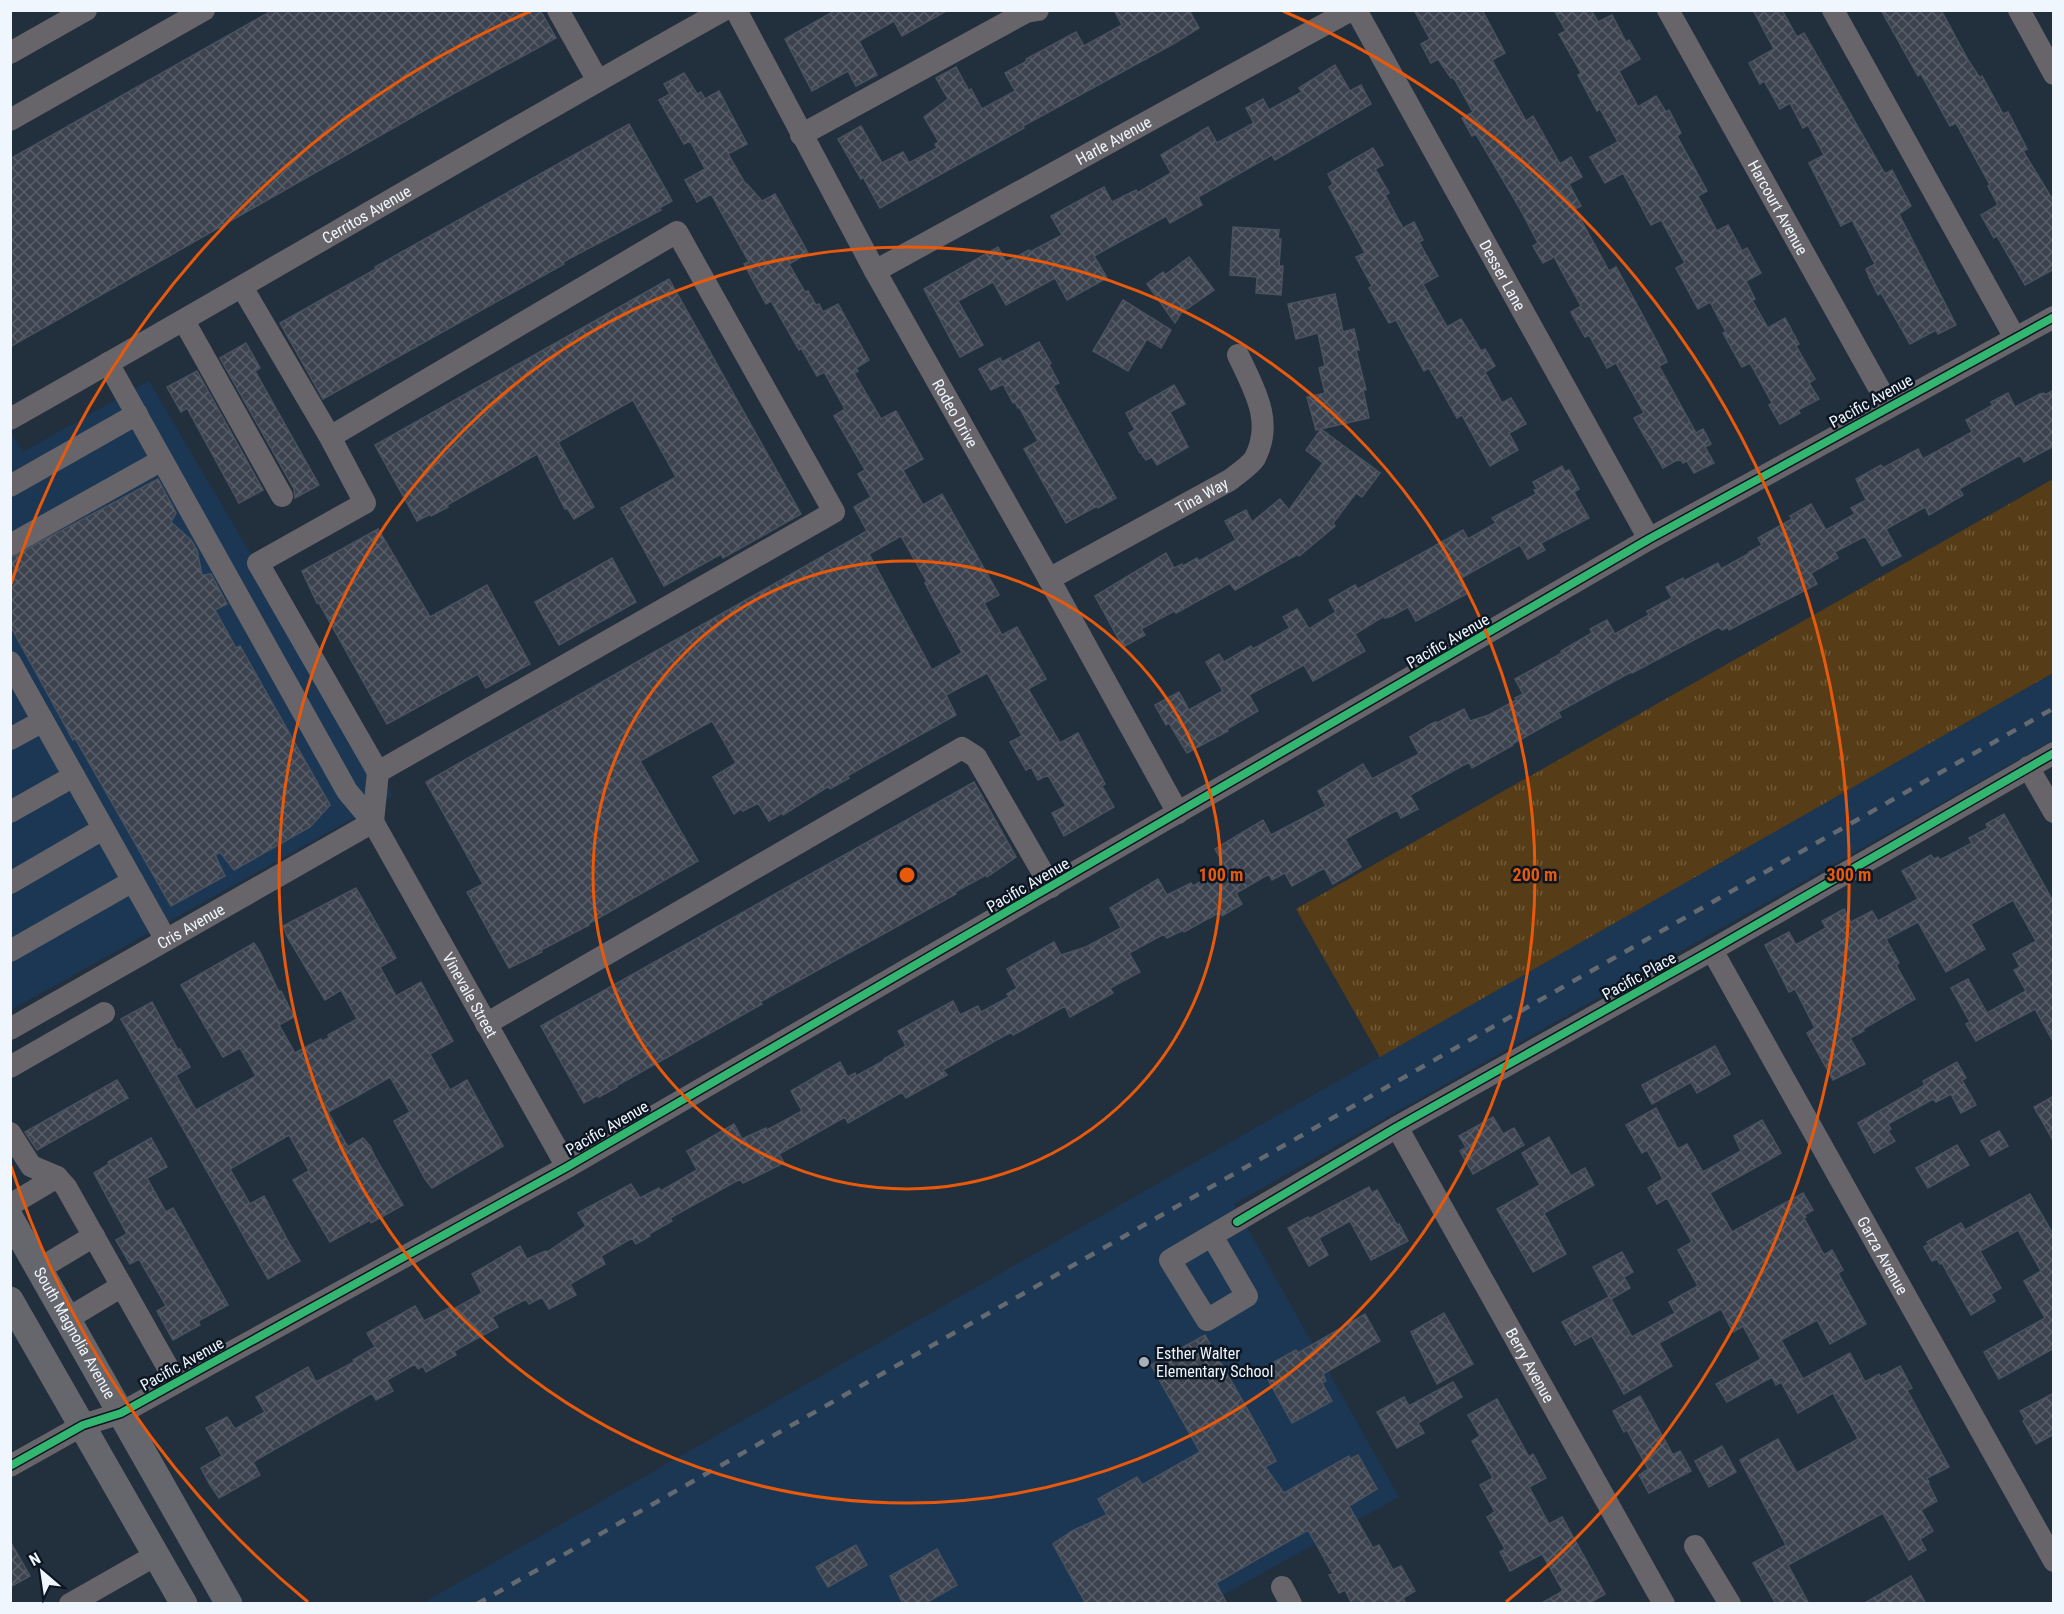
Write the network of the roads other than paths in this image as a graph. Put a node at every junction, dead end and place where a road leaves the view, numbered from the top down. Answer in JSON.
{"nodes":[{"id":1,"x":86,"y":10,"type":"edge"},
{"id":2,"x":204,"y":10,"type":"edge"},
{"id":3,"x":558,"y":10,"type":"edge"},
{"id":4,"x":724,"y":10,"type":"edge"},
{"id":5,"x":736,"y":10,"type":"edge"},
{"id":6,"x":1038,"y":10,"type":"edge"},
{"id":7,"x":1351,"y":10,"type":"edge"},
{"id":8,"x":1356,"y":10,"type":"edge"},
{"id":9,"x":1668,"y":10,"type":"edge"},
{"id":10,"x":1833,"y":10,"type":"edge"},
{"id":11,"x":2019,"y":10,"type":"edge"},
{"id":12,"x":10,"y":53,"type":"edge"},
{"id":13,"x":2054,"y":74,"type":"edge"},
{"id":14,"x":598,"y":81,"type":"junction"},
{"id":15,"x":10,"y":120,"type":"edge"},
{"id":16,"x":801,"y":135,"type":"junction"},
{"id":17,"x":876,"y":272,"type":"junction"},
{"id":18,"x":242,"y":287,"type":"junction"},
{"id":19,"x":2054,"y":317,"type":"edge"},
{"id":20,"x":183,"y":321,"type":"junction"},
{"id":21,"x":2015,"y":338,"type":"junction"},
{"id":22,"x":1238,"y":355,"type":"dead end"},
{"id":23,"x":108,"y":363,"type":"junction"},
{"id":24,"x":1889,"y":406,"type":"junction"},
{"id":25,"x":13,"y":413,"type":"edge"},
{"id":26,"x":136,"y":414,"type":"junction"},
{"id":27,"x":330,"y":437,"type":"junction"},
{"id":28,"x":162,"y":460,"type":"junction"},
{"id":29,"x":10,"y":486,"type":"edge"},
{"id":30,"x":282,"y":496,"type":"dead end"},
{"id":31,"x":1649,"y":539,"type":"junction"},
{"id":32,"x":10,"y":545,"type":"edge"},
{"id":33,"x":1049,"y":579,"type":"junction"},
{"id":34,"x":10,"y":662,"type":"edge"},
{"id":35,"x":43,"y":721,"type":"junction"},
{"id":36,"x":10,"y":739,"type":"edge"},
{"id":37,"x":2054,"y":753,"type":"edge"},
{"id":38,"x":2028,"y":767,"type":"junction"},
{"id":39,"x":378,"y":772,"type":"junction"},
{"id":40,"x":74,"y":776,"type":"junction"},
{"id":41,"x":10,"y":812,"type":"edge"},
{"id":42,"x":2054,"y":812,"type":"edge"},
{"id":43,"x":1178,"y":813,"type":"junction"},
{"id":44,"x":373,"y":822,"type":"junction"},
{"id":45,"x":103,"y":829,"type":"junction"},
{"id":46,"x":133,"y":881,"type":"junction"},
{"id":47,"x":10,"y":883,"type":"edge"},
{"id":48,"x":1051,"y":887,"type":"junction"},
{"id":49,"x":166,"y":940,"type":"junction"},
{"id":50,"x":1712,"y":950,"type":"junction"},
{"id":51,"x":10,"y":951,"type":"edge"},
{"id":52,"x":53,"y":1005,"type":"junction"},
{"id":53,"x":104,"y":1013,"type":"dead end"},
{"id":54,"x":486,"y":1024,"type":"junction"},
{"id":55,"x":10,"y":1029,"type":"edge"},
{"id":56,"x":69,"y":1033,"type":"junction"},
{"id":57,"x":10,"y":1067,"type":"edge"},
{"id":58,"x":1397,"y":1127,"type":"junction"},
{"id":59,"x":13,"y":1142,"type":"edge"},
{"id":60,"x":567,"y":1167,"type":"junction"},
{"id":61,"x":57,"y":1178,"type":"junction"},
{"id":62,"x":10,"y":1205,"type":"edge"},
{"id":63,"x":10,"y":1218,"type":"edge"},
{"id":64,"x":94,"y":1236,"type":"junction"},
{"id":65,"x":1212,"y":1236,"type":"dead end"},
{"id":66,"x":39,"y":1269,"type":"junction"},
{"id":67,"x":122,"y":1286,"type":"junction"},
{"id":68,"x":12,"y":1307,"type":"edge"},
{"id":69,"x":67,"y":1319,"type":"junction"},
{"id":70,"x":176,"y":1382,"type":"junction"},
{"id":71,"x":121,"y":1413,"type":"junction"},
{"id":72,"x":83,"y":1425,"type":"junction"},
{"id":73,"x":10,"y":1466,"type":"edge"},
{"id":74,"x":1695,"y":1546,"type":"dead end"},
{"id":75,"x":156,"y":1555,"type":"junction"},
{"id":76,"x":2054,"y":1561,"type":"edge"},
{"id":77,"x":70,"y":1604,"type":"edge"},
{"id":78,"x":184,"y":1604,"type":"edge"},
{"id":79,"x":229,"y":1604,"type":"edge"},
{"id":80,"x":1664,"y":1604,"type":"edge"},
{"id":81,"x":1730,"y":1604,"type":"edge"}],
"edges":[{"from":1,"to":12,"type":"street"},
{"from":2,"to":15,"type":"street"},
{"from":3,"to":14,"type":"street"},
{"from":4,"to":14,"type":"street","name":"Cerritos Avenue"},
{"from":5,"to":16,"type":"street","name":"Rodeo Drive"},
{"from":6,"to":16,"type":"street"},
{"from":7,"to":17,"type":"street","name":"Harle Avenue"},
{"from":8,"to":31,"type":"street","name":"Desser Lane"},
{"from":9,"to":24,"type":"street","name":"Harcourt Avenue"},
{"from":10,"to":21,"type":"street"},
{"from":11,"to":13,"type":"street"},
{"from":14,"to":18,"type":"street","name":"Cerritos Avenue"},
{"from":16,"to":17,"type":"street","name":"Rodeo Drive"},
{"from":17,"to":33,"type":"street","name":"Rodeo Drive"},
{"from":18,"to":20,"type":"street","name":"Cerritos Avenue"},
{"from":18,"to":27,"type":"street"},
{"from":19,"to":21,"type":"street","name":"Pacific Avenue"},
{"from":20,"to":23,"type":"street","name":"Cerritos Avenue"},
{"from":20,"to":30,"type":"street"},
{"from":21,"to":24,"type":"street","name":"Pacific Avenue"},
{"from":22,"to":33,"type":"street","name":"Tina Way"},
{"from":23,"to":25,"type":"street","name":"Cerritos Avenue"},
{"from":23,"to":26,"type":"street","name":"Vinevale Street"},
{"from":24,"to":31,"type":"street","name":"Pacific Avenue"},
{"from":26,"to":28,"type":"street","name":"Vinevale Street"},
{"from":26,"to":29,"type":"street"},
{"from":27,"to":39,"type":"street"},
{"from":27,"to":39,"type":"street"},
{"from":28,"to":32,"type":"street"},
{"from":28,"to":44,"type":"street","name":"Vinevale Street"},
{"from":31,"to":43,"type":"street","name":"Pacific Avenue"},
{"from":33,"to":43,"type":"street","name":"Rodeo Drive"},
{"from":34,"to":35,"type":"street"},
{"from":35,"to":36,"type":"street"},
{"from":35,"to":40,"type":"street"},
{"from":37,"to":38,"type":"street","name":"Pacific Place"},
{"from":38,"to":42,"type":"street"},
{"from":38,"to":50,"type":"street","name":"Pacific Place"},
{"from":39,"to":44,"type":"street"},
{"from":40,"to":41,"type":"street"},
{"from":40,"to":45,"type":"street"},
{"from":43,"to":48,"type":"street","name":"Pacific Avenue"},
{"from":44,"to":49,"type":"street","name":"Cris Avenue"},
{"from":44,"to":54,"type":"street","name":"Vinevale Street"},
{"from":45,"to":46,"type":"street"},
{"from":45,"to":47,"type":"street"},
{"from":46,"to":49,"type":"street"},
{"from":46,"to":51,"type":"street"},
{"from":48,"to":54,"type":"street"},
{"from":48,"to":60,"type":"street","name":"Pacific Avenue"},
{"from":49,"to":52,"type":"street","name":"Cris Avenue"},
{"from":50,"to":58,"type":"street","name":"Pacific Place"},
{"from":50,"to":76,"type":"street","name":"Garza Avenue"},
{"from":52,"to":55,"type":"street","name":"Cris Avenue"},
{"from":52,"to":56,"type":"street"},
{"from":53,"to":56,"type":"street"},
{"from":54,"to":60,"type":"street","name":"Vinevale Street"},
{"from":56,"to":57,"type":"street"},
{"from":58,"to":65,"type":"street","name":"Pacific Place"},
{"from":58,"to":80,"type":"street","name":"Berry Avenue"},
{"from":59,"to":61,"type":"street"},
{"from":60,"to":70,"type":"street","name":"Pacific Avenue"},
{"from":61,"to":62,"type":"street"},
{"from":61,"to":64,"type":"street"},
{"from":63,"to":66,"type":"main road","name":"South Magnolia Avenue"},
{"from":64,"to":66,"type":"street"},
{"from":64,"to":67,"type":"street"},
{"from":66,"to":69,"type":"main road","name":"South Magnolia Avenue"},
{"from":67,"to":69,"type":"street"},
{"from":67,"to":70,"type":"street"},
{"from":68,"to":72,"type":"main road"},
{"from":69,"to":71,"type":"main road","name":"South Magnolia Avenue"},
{"from":70,"to":71,"type":"street","name":"Pacific Avenue"},
{"from":71,"to":72,"type":"street","name":"Pacific Avenue"},
{"from":71,"to":79,"type":"main road","name":"South Magnolia Avenue"},
{"from":72,"to":73,"type":"street","name":"Pacific Avenue"},
{"from":72,"to":75,"type":"main road"},
{"from":74,"to":81,"type":"street"},
{"from":75,"to":77,"type":"street"},
{"from":75,"to":78,"type":"main road"}]}
